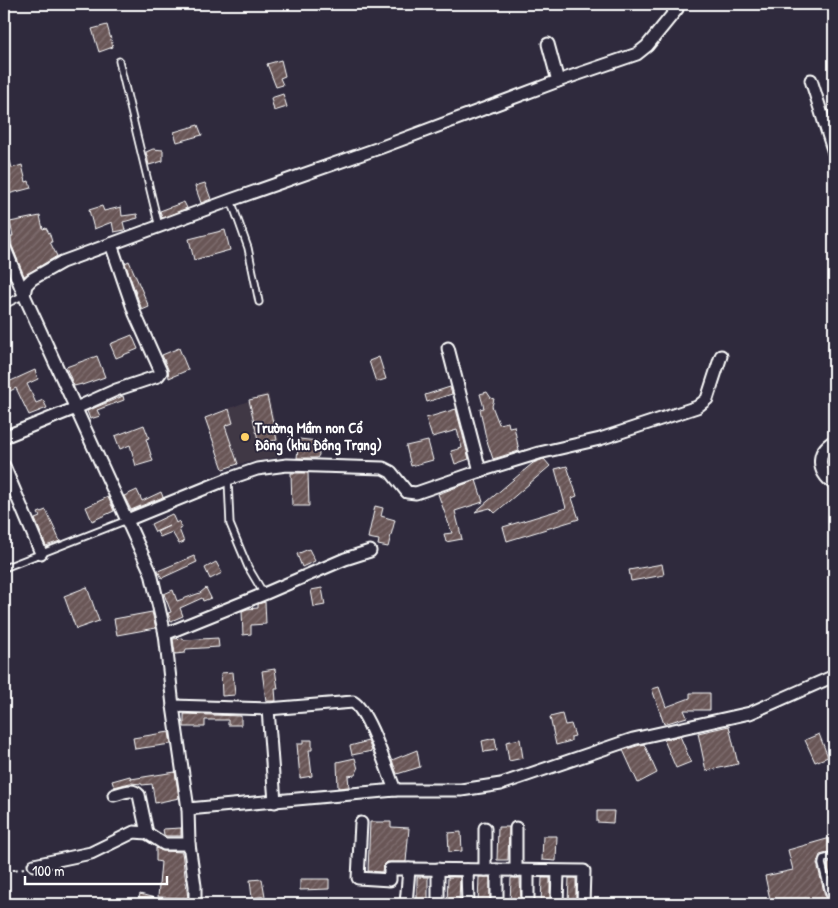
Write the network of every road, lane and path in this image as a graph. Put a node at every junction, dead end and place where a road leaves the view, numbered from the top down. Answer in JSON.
{"nodes":[{"id":1,"x":676,"y":4,"type":"edge"},
{"id":2,"x":548,"y":44,"type":"dead end"},
{"id":3,"x":119,"y":61,"type":"dead end"},
{"id":4,"x":558,"y":80,"type":"junction"},
{"id":5,"x":812,"y":80,"type":"dead end"},
{"id":6,"x":834,"y":153,"type":"edge"},
{"id":7,"x":231,"y":200,"type":"junction"},
{"id":8,"x":159,"y":226,"type":"junction"},
{"id":9,"x":111,"y":244,"type":"junction"},
{"id":10,"x":4,"y":246,"type":"edge"},
{"id":11,"x":24,"y":296,"type":"junction"},
{"id":12,"x":259,"y":302,"type":"dead end"},
{"id":13,"x":4,"y":305,"type":"edge"},
{"id":14,"x":448,"y":348,"type":"dead end"},
{"id":15,"x":721,"y":356,"type":"dead end"},
{"id":16,"x":76,"y":408,"type":"junction"},
{"id":17,"x":4,"y":437,"type":"edge"},
{"id":18,"x":834,"y":441,"type":"edge"},
{"id":19,"x":4,"y":466,"type":"edge"},
{"id":20,"x":480,"y":471,"type":"junction"},
{"id":21,"x":228,"y":478,"type":"junction"},
{"id":22,"x":834,"y":484,"type":"edge"},
{"id":23,"x":127,"y":520,"type":"junction"},
{"id":24,"x":370,"y":552,"type":"dead end"},
{"id":25,"x":42,"y":553,"type":"junction"},
{"id":26,"x":4,"y":568,"type":"edge"},
{"id":27,"x":264,"y":594,"type":"junction"},
{"id":28,"x":165,"y":634,"type":"junction"},
{"id":29,"x":834,"y":676,"type":"edge"},
{"id":30,"x":173,"y":706,"type":"junction"},
{"id":31,"x":268,"y":710,"type":"junction"},
{"id":32,"x":395,"y":790,"type":"junction"},
{"id":33,"x":114,"y":795,"type":"dead end"},
{"id":34,"x":275,"y":802,"type":"junction"},
{"id":35,"x":188,"y":809,"type":"junction"},
{"id":36,"x":361,"y":823,"type":"dead end"},
{"id":37,"x":486,"y":828,"type":"dead end"},
{"id":38,"x":516,"y":828,"type":"dead end"},
{"id":39,"x":147,"y":833,"type":"junction"},
{"id":40,"x":189,"y":844,"type":"junction"},
{"id":41,"x":834,"y":856,"type":"edge"},
{"id":42,"x":34,"y":865,"type":"joint"},
{"id":43,"x":409,"y":869,"type":"junction"},
{"id":44,"x":438,"y":869,"type":"junction"},
{"id":45,"x":467,"y":870,"type":"junction"},
{"id":46,"x":485,"y":870,"type":"junction"},
{"id":47,"x":497,"y":870,"type":"junction"},
{"id":48,"x":516,"y":871,"type":"junction"},
{"id":49,"x":528,"y":871,"type":"junction"},
{"id":50,"x":4,"y":872,"type":"edge"},
{"id":51,"x":558,"y":872,"type":"junction"},
{"id":52,"x":196,"y":904,"type":"edge"},
{"id":53,"x":406,"y":904,"type":"edge"},
{"id":54,"x":438,"y":904,"type":"edge"},
{"id":55,"x":468,"y":904,"type":"edge"},
{"id":56,"x":497,"y":904,"type":"edge"},
{"id":57,"x":528,"y":904,"type":"edge"},
{"id":58,"x":557,"y":904,"type":"edge"},
{"id":59,"x":583,"y":904,"type":"edge"},
{"id":60,"x":832,"y":904,"type":"edge"}],
"edges":[{"from":1,"to":4,"type":"street"},
{"from":2,"to":4,"type":"street"},
{"from":3,"to":8,"type":"lane"},
{"from":4,"to":7,"type":"street"},
{"from":5,"to":6,"type":"street"},
{"from":7,"to":8,"type":"street"},
{"from":7,"to":12,"type":"lane"},
{"from":8,"to":9,"type":"street"},
{"from":9,"to":11,"type":"street"},
{"from":9,"to":16,"type":"street"},
{"from":10,"to":11,"type":"street"},
{"from":11,"to":13,"type":"lane"},
{"from":11,"to":16,"type":"street"},
{"from":14,"to":20,"type":"street"},
{"from":15,"to":20,"type":"street"},
{"from":16,"to":17,"type":"street"},
{"from":16,"to":23,"type":"street"},
{"from":18,"to":22,"type":"street"},
{"from":19,"to":25,"type":"street"},
{"from":20,"to":21,"type":"street"},
{"from":21,"to":23,"type":"street"},
{"from":21,"to":27,"type":"lane"},
{"from":23,"to":25,"type":"lane"},
{"from":23,"to":28,"type":"street"},
{"from":24,"to":27,"type":"street"},
{"from":25,"to":26,"type":"lane"},
{"from":27,"to":28,"type":"street"},
{"from":28,"to":30,"type":"street"},
{"from":29,"to":32,"type":"street"},
{"from":30,"to":31,"type":"street"},
{"from":30,"to":35,"type":"street"},
{"from":31,"to":32,"type":"street"},
{"from":31,"to":34,"type":"street"},
{"from":32,"to":34,"type":"street"},
{"from":33,"to":39,"type":"street"},
{"from":34,"to":35,"type":"street"},
{"from":35,"to":40,"type":"street"},
{"from":36,"to":43,"type":"street"},
{"from":37,"to":46,"type":"street"},
{"from":38,"to":48,"type":"street"},
{"from":39,"to":40,"type":"street"},
{"from":39,"to":42,"type":"street"},
{"from":40,"to":52,"type":"street"},
{"from":41,"to":60,"type":"lane"},
{"from":42,"to":50,"type":"path"},
{"from":43,"to":44,"type":"street"},
{"from":43,"to":53,"type":"street"},
{"from":44,"to":45,"type":"street"},
{"from":44,"to":54,"type":"street"},
{"from":45,"to":46,"type":"street"},
{"from":45,"to":55,"type":"street"},
{"from":46,"to":47,"type":"street"},
{"from":47,"to":48,"type":"street"},
{"from":47,"to":56,"type":"street"},
{"from":48,"to":49,"type":"street"},
{"from":49,"to":51,"type":"street"},
{"from":49,"to":57,"type":"street"},
{"from":51,"to":58,"type":"street"},
{"from":51,"to":59,"type":"street"}]}
